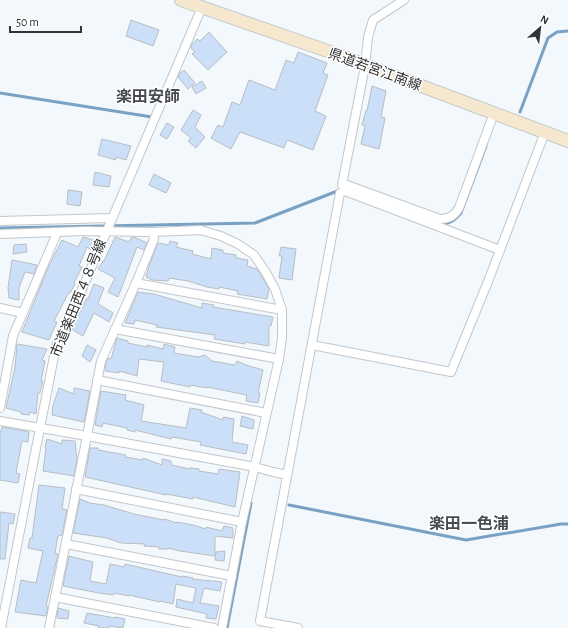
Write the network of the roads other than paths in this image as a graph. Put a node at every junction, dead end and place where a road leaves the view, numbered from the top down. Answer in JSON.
{"nodes":[{"id":1,"x":181,"y":0,"type":"edge"},
{"id":2,"x":404,"y":0,"type":"edge"},
{"id":3,"x":202,"y":7,"type":"junction"},
{"id":4,"x":365,"y":66,"type":"junction"},
{"id":5,"x":494,"y":113,"type":"junction"},
{"id":6,"x":545,"y":132,"type":"junction"},
{"id":7,"x":568,"y":141,"type":"edge"},
{"id":8,"x":112,"y":218,"type":"junction"},
{"id":9,"x":0,"y":221,"type":"edge"},
{"id":10,"x":105,"y":232,"type":"junction"},
{"id":11,"x":153,"y":232,"type":"junction"},
{"id":12,"x":57,"y":233,"type":"junction"},
{"id":13,"x":0,"y":234,"type":"edge"},
{"id":14,"x":500,"y":250,"type":"junction"},
{"id":15,"x":136,"y":283,"type":"junction"},
{"id":16,"x":0,"y":308,"type":"edge"},
{"id":17,"x":282,"y":310,"type":"junction"},
{"id":18,"x":23,"y":313,"type":"junction"},
{"id":19,"x":115,"y":329,"type":"junction"},
{"id":20,"x":312,"y":345,"type":"junction"},
{"id":21,"x":279,"y":359,"type":"junction"},
{"id":22,"x":3,"y":364,"type":"edge"},
{"id":23,"x":97,"y":380,"type":"junction"},
{"id":24,"x":0,"y":408,"type":"edge"},
{"id":25,"x":266,"y":413,"type":"junction"},
{"id":26,"x":0,"y":421,"type":"edge"},
{"id":27,"x":39,"y":428,"type":"junction"},
{"id":28,"x":87,"y":436,"type":"junction"},
{"id":29,"x":255,"y":467,"type":"junction"},
{"id":30,"x":287,"y":475,"type":"junction"},
{"id":31,"x":76,"y":489,"type":"junction"},
{"id":32,"x":242,"y":522,"type":"junction"},
{"id":33,"x":66,"y":544,"type":"junction"},
{"id":34,"x":232,"y":576,"type":"junction"},
{"id":35,"x":55,"y":597,"type":"junction"},
{"id":36,"x":1,"y":628,"type":"edge"},
{"id":37,"x":49,"y":628,"type":"edge"},
{"id":38,"x":214,"y":628,"type":"edge"},
{"id":39,"x":222,"y":628,"type":"edge"},
{"id":40,"x":298,"y":628,"type":"edge"}],
"edges":[{"from":1,"to":3,"type":"main road","name":"県道若宮江南線"},
{"from":2,"to":4,"type":"street"},
{"from":3,"to":4,"type":"main road","name":"県道若宮江南線"},
{"from":3,"to":8,"type":"street","name":"市道楽田西４８号線"},
{"from":4,"to":5,"type":"main road","name":"県道若宮江南線"},
{"from":4,"to":5,"type":"street"},
{"from":5,"to":6,"type":"main road","name":"県道若宮江南線"},
{"from":6,"to":7,"type":"main road","name":"県道若宮江南線"},
{"from":6,"to":14,"type":"street"},
{"from":8,"to":9,"type":"street"},
{"from":8,"to":10,"type":"street","name":"市道楽田西４８号線"},
{"from":10,"to":11,"type":"street"},
{"from":10,"to":12,"type":"street"},
{"from":10,"to":27,"type":"street","name":"市道楽田西４８号線"},
{"from":11,"to":15,"type":"street"},
{"from":11,"to":17,"type":"street"},
{"from":12,"to":13,"type":"street"},
{"from":12,"to":18,"type":"street"},
{"from":14,"to":20,"type":"street"},
{"from":14,"to":20,"type":"street"},
{"from":15,"to":17,"type":"street"},
{"from":15,"to":19,"type":"street"},
{"from":16,"to":18,"type":"street"},
{"from":17,"to":21,"type":"street"},
{"from":18,"to":22,"type":"street"},
{"from":19,"to":21,"type":"street"},
{"from":19,"to":23,"type":"street"},
{"from":20,"to":30,"type":"street"},
{"from":21,"to":25,"type":"street"},
{"from":22,"to":24,"type":"street"},
{"from":23,"to":25,"type":"street"},
{"from":23,"to":28,"type":"street"},
{"from":25,"to":29,"type":"street"},
{"from":26,"to":27,"type":"street"},
{"from":27,"to":28,"type":"street"},
{"from":27,"to":36,"type":"street","name":"市道楽田西４８号線"},
{"from":28,"to":29,"type":"street"},
{"from":28,"to":31,"type":"street"},
{"from":29,"to":30,"type":"street"},
{"from":29,"to":32,"type":"street"},
{"from":30,"to":40,"type":"street"},
{"from":31,"to":32,"type":"street"},
{"from":31,"to":33,"type":"street"},
{"from":32,"to":34,"type":"street"},
{"from":33,"to":34,"type":"street"},
{"from":33,"to":35,"type":"street"},
{"from":34,"to":39,"type":"street"},
{"from":35,"to":37,"type":"street"},
{"from":35,"to":38,"type":"street"}]}
